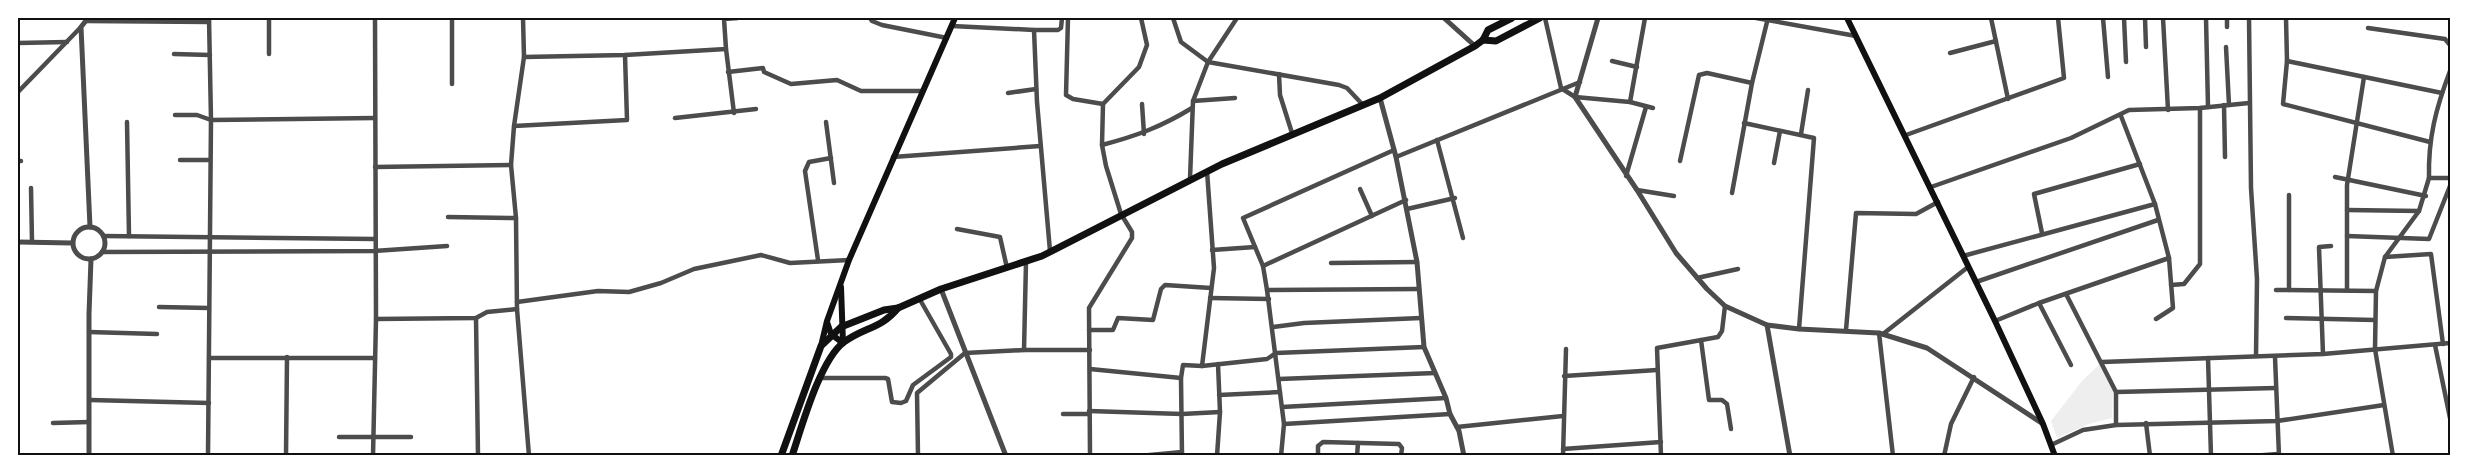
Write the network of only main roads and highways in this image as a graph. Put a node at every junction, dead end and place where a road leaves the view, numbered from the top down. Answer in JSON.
{"nodes":[{"id":1,"x":954,"y":18,"type":"edge"},
{"id":2,"x":1512,"y":18,"type":"edge"},
{"id":3,"x":1540,"y":18,"type":"edge"},
{"id":4,"x":1847,"y":18,"type":"edge"},
{"id":5,"x":1483,"y":40,"type":"junction"},
{"id":6,"x":841,"y":283,"type":"junction"},
{"id":7,"x":898,"y":308,"type":"junction"},
{"id":8,"x":827,"y":321,"type":"junction"},
{"id":9,"x":841,"y":327,"type":"junction"},
{"id":10,"x":831,"y":334,"type":"junction"},
{"id":11,"x":843,"y":343,"type":"junction"},
{"id":12,"x":821,"y":346,"type":"junction"},
{"id":13,"x":832,"y":354,"type":"junction"},
{"id":14,"x":781,"y":456,"type":"edge"},
{"id":15,"x":792,"y":456,"type":"edge"},
{"id":16,"x":2055,"y":456,"type":"edge"}],
"edges":[{"from":1,"to":6,"type":"main road"},
{"from":2,"to":5,"type":"main road"},
{"from":3,"to":5,"type":"main road"},
{"from":4,"to":16,"type":"main road"},
{"from":5,"to":7,"type":"main road"},
{"from":6,"to":8,"type":"main road"},
{"from":6,"to":9,"type":"main road"},
{"from":7,"to":9,"type":"main road"},
{"from":7,"to":11,"type":"main road"},
{"from":8,"to":10,"type":"main road"},
{"from":8,"to":12,"type":"main road"},
{"from":9,"to":10,"type":"main road"},
{"from":9,"to":11,"type":"main road"},
{"from":10,"to":11,"type":"main road"},
{"from":10,"to":12,"type":"main road"},
{"from":11,"to":13,"type":"main road"},
{"from":12,"to":13,"type":"main road"},
{"from":12,"to":14,"type":"main road"},
{"from":13,"to":15,"type":"main road"}]}
